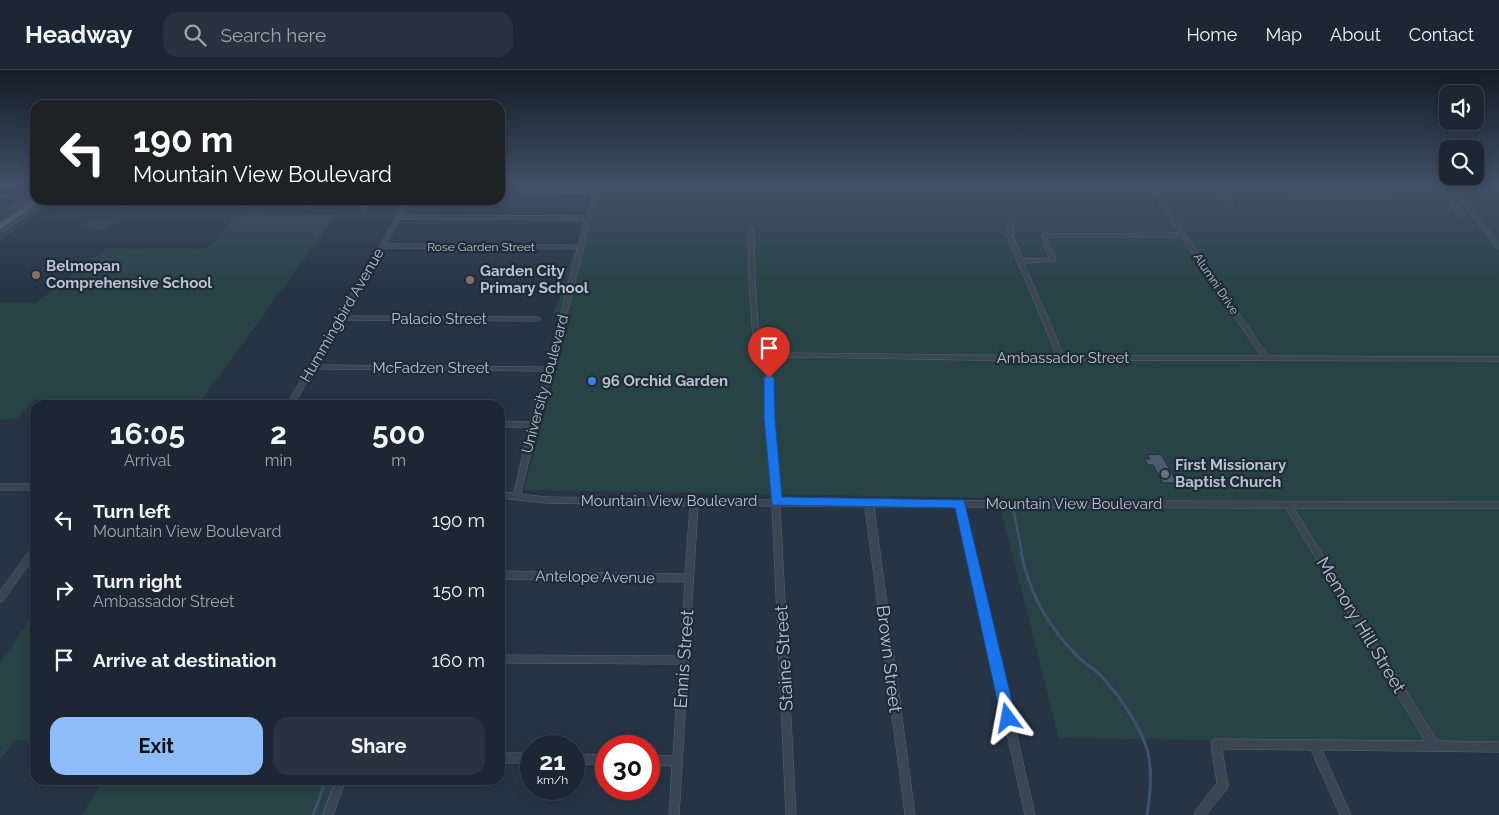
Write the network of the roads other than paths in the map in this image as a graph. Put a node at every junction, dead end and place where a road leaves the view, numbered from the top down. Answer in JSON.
{"nodes":[{"id":1,"x":10,"y":220,"type":"edge"},
{"id":2,"x":396,"y":220,"type":"edge"},
{"id":3,"x":588,"y":220,"type":"edge"},
{"id":4,"x":1172,"y":220,"type":"edge"},
{"id":5,"x":1478,"y":220,"type":"edge"},
{"id":6,"x":1010,"y":224,"type":"dead end"},
{"id":7,"x":0,"y":227,"type":"edge"},
{"id":8,"x":751,"y":229,"type":"dead end"},
{"id":9,"x":1182,"y":235,"type":"junction"},
{"id":10,"x":382,"y":246,"type":"junction"},
{"id":11,"x":581,"y":247,"type":"junction"},
{"id":12,"x":1499,"y":247,"type":"edge"},
{"id":13,"x":1020,"y":261,"type":"junction"},
{"id":14,"x":340,"y":318,"type":"junction"},
{"id":15,"x":538,"y":319,"type":"dead end"},
{"id":16,"x":773,"y":358,"type":"junction"},
{"id":17,"x":1061,"y":358,"type":"junction"},
{"id":18,"x":1266,"y":358,"type":"junction"},
{"id":19,"x":1499,"y":359,"type":"edge"},
{"id":20,"x":312,"y":367,"type":"junction"},
{"id":21,"x":550,"y":369,"type":"junction"},
{"id":22,"x":293,"y":400,"type":"edge"},
{"id":23,"x":505,"y":424,"type":"edge"},
{"id":24,"x":534,"y":425,"type":"junction"},
{"id":25,"x":0,"y":487,"type":"edge"},
{"id":26,"x":30,"y":487,"type":"edge"},
{"id":27,"x":505,"y":495,"type":"edge"},
{"id":28,"x":518,"y":496,"type":"junction"},
{"id":29,"x":776,"y":502,"type":"junction"},
{"id":30,"x":694,"y":503,"type":"junction"},
{"id":31,"x":869,"y":503,"type":"junction"},
{"id":32,"x":960,"y":503,"type":"junction"},
{"id":33,"x":1288,"y":504,"type":"junction"},
{"id":34,"x":1499,"y":505,"type":"edge"},
{"id":35,"x":30,"y":556,"type":"edge"},
{"id":36,"x":505,"y":575,"type":"edge"},
{"id":37,"x":689,"y":578,"type":"junction"},
{"id":38,"x":0,"y":598,"type":"edge"},
{"id":39,"x":505,"y":659,"type":"edge"},
{"id":40,"x":684,"y":660,"type":"junction"},
{"id":41,"x":1314,"y":745,"type":"junction"},
{"id":42,"x":1434,"y":746,"type":"junction"},
{"id":43,"x":1499,"y":747,"type":"edge"},
{"id":44,"x":505,"y":758,"type":"edge"},
{"id":45,"x":520,"y":758,"type":"edge"},
{"id":46,"x":660,"y":760,"type":"edge"},
{"id":47,"x":677,"y":761,"type":"junction"},
{"id":48,"x":339,"y":785,"type":"edge"},
{"id":49,"x":328,"y":815,"type":"edge"},
{"id":50,"x":674,"y":815,"type":"edge"},
{"id":51,"x":791,"y":815,"type":"edge"},
{"id":52,"x":910,"y":815,"type":"edge"},
{"id":53,"x":1030,"y":815,"type":"edge"},
{"id":54,"x":1199,"y":815,"type":"edge"},
{"id":55,"x":1346,"y":815,"type":"edge"}],
"edges":[{"from":1,"to":7,"type":"main road"},
{"from":2,"to":10,"type":"street","name":"Hummingbird Avenue"},
{"from":3,"to":11,"type":"street","name":"University Boulevard"},
{"from":4,"to":9,"type":"street","name":"Alumni Drive"},
{"from":5,"to":12,"type":"street"},
{"from":6,"to":13,"type":"street"},
{"from":8,"to":16,"type":"street"},
{"from":9,"to":13,"type":"street"},
{"from":9,"to":18,"type":"street","name":"Alumni Drive"},
{"from":10,"to":11,"type":"street","name":"Rose Garden Street"},
{"from":10,"to":14,"type":"street","name":"Hummingbird Avenue"},
{"from":11,"to":21,"type":"street","name":"University Boulevard"},
{"from":13,"to":17,"type":"street"},
{"from":14,"to":15,"type":"street","name":"Palacio Street"},
{"from":14,"to":20,"type":"street","name":"Hummingbird Avenue"},
{"from":16,"to":17,"type":"street","name":"Ambassador Street"},
{"from":16,"to":29,"type":"street"},
{"from":17,"to":18,"type":"street","name":"Ambassador Street"},
{"from":18,"to":19,"type":"street","name":"Ambassador Street"},
{"from":20,"to":21,"type":"street","name":"McFadzen Street"},
{"from":20,"to":22,"type":"street","name":"Hummingbird Avenue"},
{"from":21,"to":24,"type":"street","name":"University Boulevard"},
{"from":23,"to":24,"type":"street"},
{"from":24,"to":28,"type":"street","name":"University Boulevard"},
{"from":25,"to":26,"type":"street"},
{"from":27,"to":28,"type":"street","name":"Mountain View Boulevard"},
{"from":28,"to":30,"type":"street","name":"Mountain View Boulevard"},
{"from":29,"to":30,"type":"street","name":"Mountain View Boulevard"},
{"from":29,"to":31,"type":"street","name":"Mountain View Boulevard"},
{"from":29,"to":51,"type":"street","name":"Staine Street"},
{"from":30,"to":37,"type":"street","name":"Ennis Street"},
{"from":31,"to":32,"type":"street","name":"Mountain View Boulevard"},
{"from":31,"to":52,"type":"street","name":"Brown Street"},
{"from":32,"to":33,"type":"street","name":"Mountain View Boulevard"},
{"from":32,"to":53,"type":"street"},
{"from":33,"to":34,"type":"street","name":"Mountain View Boulevard"},
{"from":33,"to":42,"type":"street","name":"Memory Hill Street"},
{"from":35,"to":38,"type":"street"},
{"from":36,"to":37,"type":"street","name":"Antelope Avenue"},
{"from":37,"to":40,"type":"street","name":"Ennis Street"},
{"from":39,"to":40,"type":"street"},
{"from":40,"to":47,"type":"street","name":"Ennis Street"},
{"from":41,"to":42,"type":"street"},
{"from":41,"to":54,"type":"street"},
{"from":41,"to":55,"type":"street"},
{"from":42,"to":43,"type":"street"},
{"from":44,"to":45,"type":"street"},
{"from":46,"to":47,"type":"street"},
{"from":47,"to":50,"type":"street","name":"Ennis Street"},
{"from":48,"to":49,"type":"street"}]}
